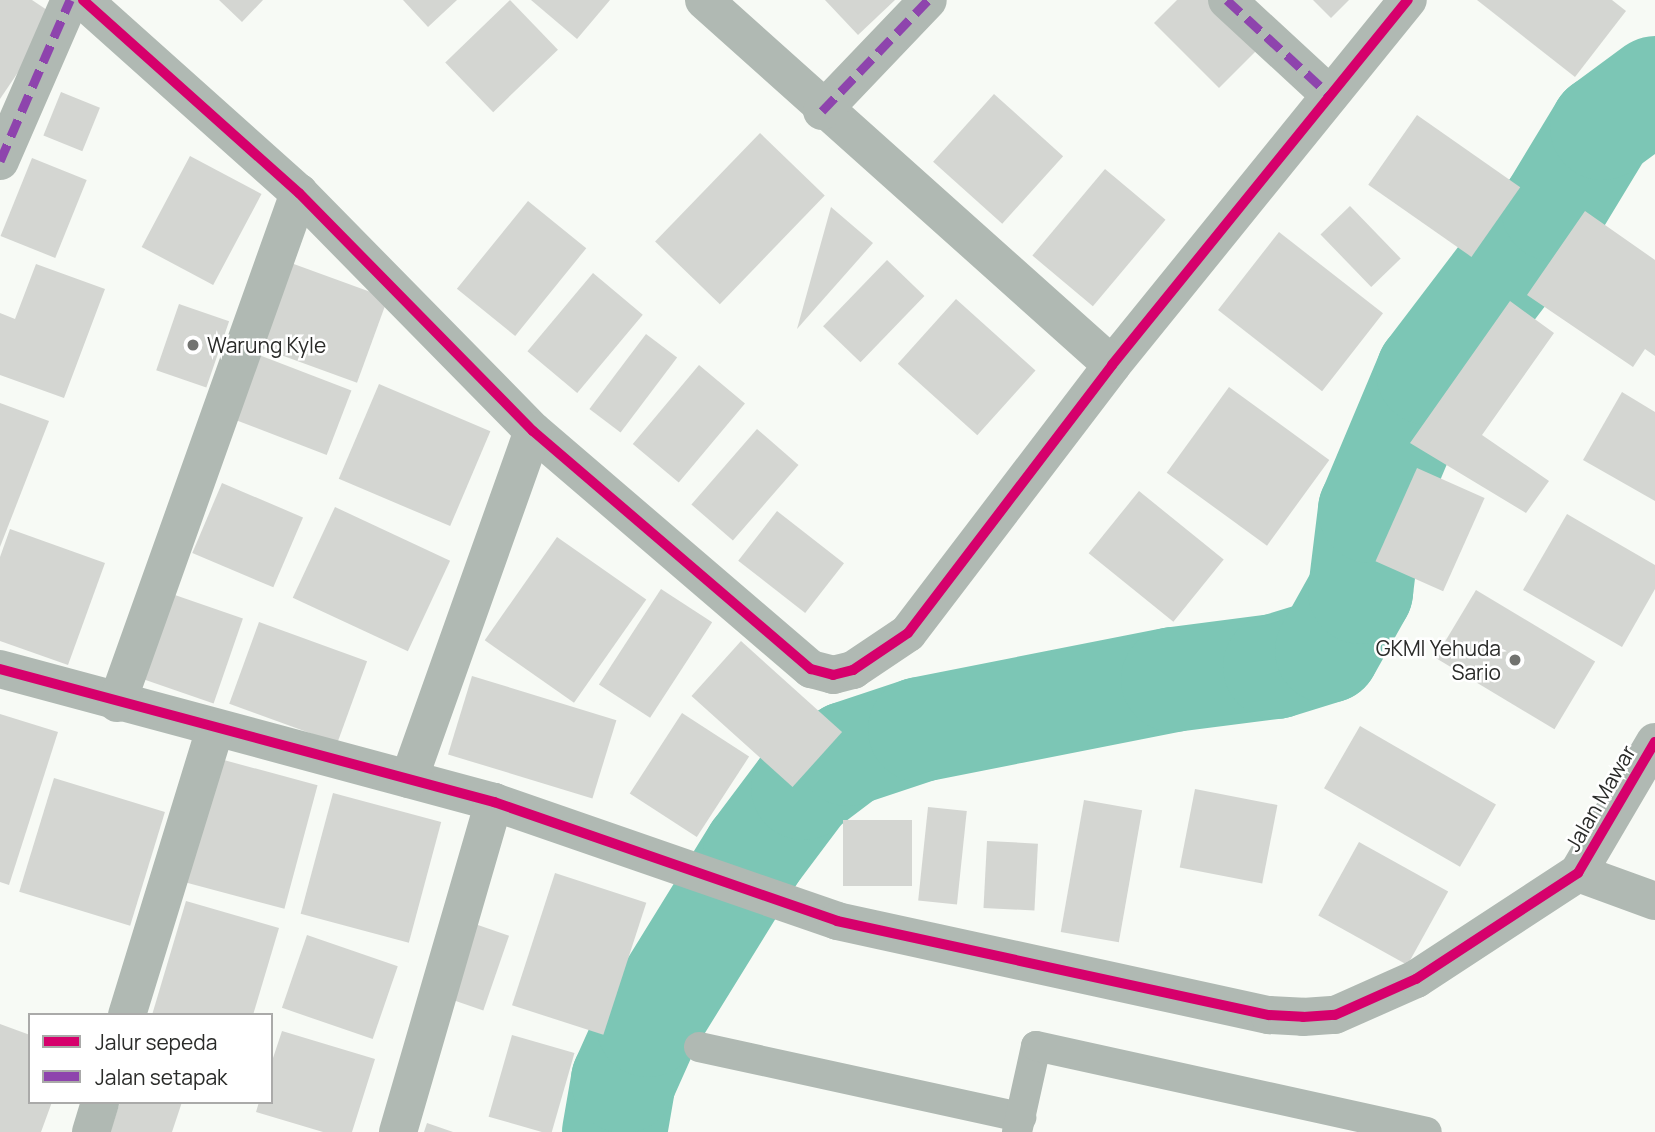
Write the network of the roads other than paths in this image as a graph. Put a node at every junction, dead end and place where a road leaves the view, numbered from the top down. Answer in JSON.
{"nodes":[{"id":1,"x":70,"y":0,"type":"edge"},
{"id":2,"x":83,"y":0,"type":"edge"},
{"id":3,"x":704,"y":0,"type":"edge"},
{"id":4,"x":928,"y":0,"type":"edge"},
{"id":5,"x":1227,"y":0,"type":"edge"},
{"id":6,"x":1408,"y":0,"type":"edge"},
{"id":7,"x":1330,"y":95,"type":"junction"},
{"id":8,"x":822,"y":111,"type":"junction"},
{"id":9,"x":0,"y":161,"type":"edge"},
{"id":10,"x":299,"y":193,"type":"junction"},
{"id":11,"x":1112,"y":365,"type":"junction"},
{"id":12,"x":533,"y":431,"type":"junction"},
{"id":13,"x":0,"y":669,"type":"edge"},
{"id":14,"x":117,"y":703,"type":"junction"},
{"id":15,"x":215,"y":729,"type":"junction"},
{"id":16,"x":1655,"y":741,"type":"edge"},
{"id":17,"x":409,"y":779,"type":"junction"},
{"id":18,"x":494,"y":803,"type":"junction"},
{"id":19,"x":1578,"y":873,"type":"junction"},
{"id":20,"x":1655,"y":901,"type":"edge"},
{"id":21,"x":128,"y":1013,"type":"edge"},
{"id":22,"x":699,"y":1047,"type":"dead end"},
{"id":23,"x":99,"y":1104,"type":"edge"},
{"id":24,"x":1019,"y":1124,"type":"edge"},
{"id":25,"x":90,"y":1132,"type":"edge"},
{"id":26,"x":398,"y":1132,"type":"edge"},
{"id":27,"x":1427,"y":1132,"type":"edge"}],
"edges":[{"from":1,"to":9,"type":"street"},
{"from":2,"to":10,"type":"street"},
{"from":3,"to":8,"type":"street"},
{"from":4,"to":8,"type":"street"},
{"from":5,"to":7,"type":"street"},
{"from":6,"to":7,"type":"street"},
{"from":7,"to":11,"type":"street"},
{"from":8,"to":11,"type":"street"},
{"from":10,"to":12,"type":"street"},
{"from":10,"to":14,"type":"street"},
{"from":11,"to":12,"type":"street"},
{"from":12,"to":17,"type":"street"},
{"from":13,"to":14,"type":"street"},
{"from":14,"to":15,"type":"street"},
{"from":15,"to":17,"type":"street"},
{"from":15,"to":21,"type":"street"},
{"from":16,"to":19,"type":"street","name":"Jalan Mawar"},
{"from":17,"to":18,"type":"street"},
{"from":18,"to":19,"type":"street"},
{"from":18,"to":26,"type":"street"},
{"from":19,"to":20,"type":"street"},
{"from":22,"to":24,"type":"lane"},
{"from":23,"to":25,"type":"street"},
{"from":24,"to":27,"type":"lane"}]}
